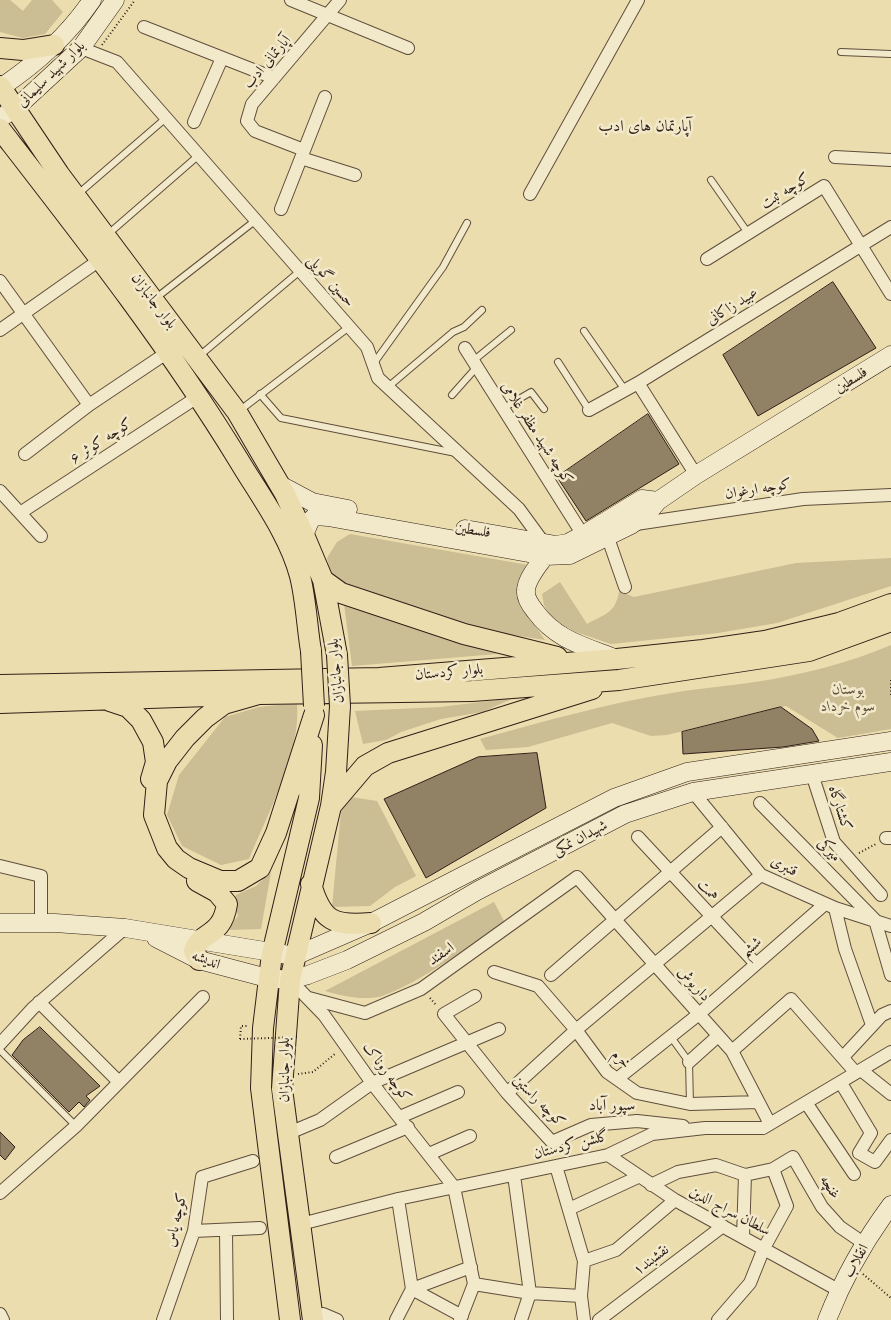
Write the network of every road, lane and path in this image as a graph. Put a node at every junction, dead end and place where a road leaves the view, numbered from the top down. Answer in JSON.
{"nodes":[{"id":1,"x":92,"y":0,"type":"edge"},
{"id":2,"x":115,"y":0,"type":"edge"},
{"id":3,"x":291,"y":0,"type":"edge"},
{"id":4,"x":340,"y":0,"type":"edge"},
{"id":5,"x":638,"y":0,"type":"edge"},
{"id":6,"x":328,"y":15,"type":"junction"},
{"id":7,"x":144,"y":27,"type":"dead end"},
{"id":8,"x":54,"y":46,"type":"junction"},
{"id":9,"x":0,"y":48,"type":"edge"},
{"id":10,"x":81,"y":48,"type":"junction"},
{"id":11,"x":408,"y":48,"type":"dead end"},
{"id":12,"x":841,"y":52,"type":"dead end"},
{"id":13,"x":891,"y":54,"type":"edge"},
{"id":14,"x":222,"y":58,"type":"junction"},
{"id":15,"x":274,"y":78,"type":"junction"},
{"id":16,"x":0,"y":88,"type":"edge"},
{"id":17,"x":325,"y":97,"type":"dead end"},
{"id":18,"x":8,"y":113,"type":"edge"},
{"id":19,"x":166,"y":118,"type":"junction"},
{"id":20,"x":194,"y":122,"type":"dead end"},
{"id":21,"x":0,"y":129,"type":"edge"},
{"id":22,"x":0,"y":150,"type":"edge"},
{"id":23,"x":303,"y":154,"type":"junction"},
{"id":24,"x":199,"y":155,"type":"junction"},
{"id":25,"x":835,"y":157,"type":"dead end"},
{"id":26,"x":21,"y":158,"type":"junction"},
{"id":27,"x":891,"y":160,"type":"edge"},
{"id":28,"x":355,"y":175,"type":"dead end"},
{"id":29,"x":711,"y":180,"type":"dead end"},
{"id":30,"x":530,"y":194,"type":"dead end"},
{"id":31,"x":75,"y":196,"type":"junction"},
{"id":32,"x":280,"y":209,"type":"dead end"},
{"id":33,"x":256,"y":220,"type":"junction"},
{"id":34,"x":468,"y":223,"type":"dead end"},
{"id":35,"x":891,"y":227,"type":"edge"},
{"id":36,"x":748,"y":233,"type":"junction"},
{"id":37,"x":106,"y":236,"type":"junction"},
{"id":38,"x":861,"y":245,"type":"junction"},
{"id":39,"x":101,"y":259,"type":"junction"},
{"id":40,"x":707,"y":259,"type":"dead end"},
{"id":41,"x":300,"y":271,"type":"junction"},
{"id":42,"x":0,"y":281,"type":"edge"},
{"id":43,"x":891,"y":294,"type":"edge"},
{"id":44,"x":153,"y":300,"type":"junction"},
{"id":45,"x":482,"y":310,"type":"dead end"},
{"id":46,"x":23,"y":314,"type":"junction"},
{"id":47,"x":349,"y":327,"type":"junction"},
{"id":48,"x":0,"y":330,"type":"edge"},
{"id":49,"x":511,"y":330,"type":"dead end"},
{"id":50,"x":584,"y":331,"type":"dead end"},
{"id":51,"x":465,"y":348,"type":"dead end"},
{"id":52,"x":168,"y":352,"type":"junction"},
{"id":53,"x":891,"y":355,"type":"edge"},
{"id":54,"x":197,"y":358,"type":"junction"},
{"id":55,"x":558,"y":362,"type":"dead end"},
{"id":56,"x":373,"y":364,"type":"junction"},
{"id":57,"x":474,"y":365,"type":"junction"},
{"id":58,"x":638,"y":383,"type":"junction"},
{"id":59,"x":388,"y":387,"type":"junction"},
{"id":60,"x":624,"y":390,"type":"junction"},
{"id":61,"x":260,"y":394,"type":"junction"},
{"id":62,"x":452,"y":395,"type":"dead end"},
{"id":63,"x":199,"y":396,"type":"junction"},
{"id":64,"x":89,"y":405,"type":"junction"},
{"id":65,"x":502,"y":409,"type":"junction"},
{"id":66,"x":544,"y":409,"type":"dead end"},
{"id":67,"x":589,"y":410,"type":"joint"},
{"id":68,"x":237,"y":412,"type":"junction"},
{"id":69,"x":25,"y":454,"type":"dead end"},
{"id":70,"x":460,"y":454,"type":"junction"},
{"id":71,"x":696,"y":475,"type":"junction"},
{"id":72,"x":280,"y":485,"type":"junction"},
{"id":73,"x":0,"y":491,"type":"edge"},
{"id":74,"x":891,"y":494,"type":"edge"},
{"id":75,"x":658,"y":501,"type":"junction"},
{"id":76,"x":20,"y":513,"type":"junction"},
{"id":77,"x":631,"y":525,"type":"junction"},
{"id":78,"x":304,"y":535,"type":"junction"},
{"id":79,"x":583,"y":535,"type":"junction"},
{"id":80,"x":41,"y":536,"type":"dead end"},
{"id":81,"x":608,"y":538,"type":"junction"},
{"id":82,"x":546,"y":550,"type":"junction"},
{"id":83,"x":323,"y":580,"type":"junction"},
{"id":84,"x":625,"y":587,"type":"dead end"},
{"id":85,"x":891,"y":604,"type":"edge"},
{"id":86,"x":891,"y":621,"type":"edge"},
{"id":87,"x":563,"y":638,"type":"junction"},
{"id":88,"x":617,"y":659,"type":"junction"},
{"id":89,"x":574,"y":661,"type":"junction"},
{"id":90,"x":619,"y":680,"type":"junction"},
{"id":91,"x":891,"y":680,"type":"edge"},
{"id":92,"x":0,"y":685,"type":"edge"},
{"id":93,"x":60,"y":693,"type":"junction"},
{"id":94,"x":259,"y":694,"type":"junction"},
{"id":95,"x":891,"y":695,"type":"edge"},
{"id":96,"x":110,"y":701,"type":"junction"},
{"id":97,"x":0,"y":703,"type":"edge"},
{"id":98,"x":314,"y":710,"type":"junction"},
{"id":99,"x":891,"y":741,"type":"edge"},
{"id":100,"x":891,"y":762,"type":"edge"},
{"id":101,"x":812,"y":774,"type":"junction"},
{"id":102,"x":693,"y":792,"type":"junction"},
{"id":103,"x":760,"y":803,"type":"dead end"},
{"id":104,"x":331,"y":806,"type":"junction"},
{"id":105,"x":722,"y":827,"type":"junction"},
{"id":106,"x":638,"y":837,"type":"dead end"},
{"id":107,"x":889,"y":838,"type":"edge"},
{"id":108,"x":848,"y":859,"type":"junction"},
{"id":109,"x":0,"y":866,"type":"edge"},
{"id":110,"x":670,"y":872,"type":"junction"},
{"id":111,"x":761,"y":876,"type":"junction"},
{"id":112,"x":577,"y":877,"type":"joint"},
{"id":113,"x":311,"y":884,"type":"junction"},
{"id":114,"x":881,"y":895,"type":"dead end"},
{"id":115,"x":830,"y":906,"type":"junction"},
{"id":116,"x":710,"y":916,"type":"junction"},
{"id":117,"x":614,"y":919,"type":"junction"},
{"id":118,"x":875,"y":920,"type":"junction"},
{"id":119,"x":41,"y":922,"type":"junction"},
{"id":120,"x":0,"y":923,"type":"edge"},
{"id":121,"x":371,"y":923,"type":"junction"},
{"id":122,"x":891,"y":926,"type":"edge"},
{"id":123,"x":125,"y":928,"type":"junction"},
{"id":124,"x":202,"y":939,"type":"junction"},
{"id":125,"x":272,"y":954,"type":"junction"},
{"id":126,"x":295,"y":956,"type":"junction"},
{"id":127,"x":199,"y":960,"type":"junction"},
{"id":128,"x":756,"y":964,"type":"junction"},
{"id":129,"x":656,"y":966,"type":"junction"},
{"id":130,"x":494,"y":972,"type":"dead end"},
{"id":131,"x":551,"y":975,"type":"dead end"},
{"id":132,"x":891,"y":975,"type":"edge"},
{"id":133,"x":267,"y":978,"type":"junction"},
{"id":134,"x":290,"y":980,"type":"junction"},
{"id":135,"x":421,"y":988,"type":"junction"},
{"id":136,"x":475,"y":996,"type":"dead end"},
{"id":137,"x":204,"y":997,"type":"dead end"},
{"id":138,"x":309,"y":998,"type":"junction"},
{"id":139,"x":39,"y":1002,"type":"junction"},
{"id":140,"x":891,"y":1011,"type":"edge"},
{"id":141,"x":444,"y":1014,"type":"junction"},
{"id":142,"x":699,"y":1014,"type":"junction"},
{"id":143,"x":872,"y":1025,"type":"junction"},
{"id":144,"x":247,"y":1026,"type":"dead end"},
{"id":145,"x":499,"y":1029,"type":"dead end"},
{"id":146,"x":576,"y":1030,"type":"junction"},
{"id":147,"x":671,"y":1036,"type":"junction"},
{"id":148,"x":718,"y":1036,"type":"junction"},
{"id":149,"x":299,"y":1037,"type":"dead end"},
{"id":150,"x":0,"y":1044,"type":"edge"},
{"id":151,"x":468,"y":1044,"type":"junction"},
{"id":152,"x":346,"y":1046,"type":"junction"},
{"id":153,"x":0,"y":1050,"type":"edge"},
{"id":154,"x":732,"y":1051,"type":"junction"},
{"id":155,"x":891,"y":1052,"type":"edge"},
{"id":156,"x":843,"y":1057,"type":"junction"},
{"id":157,"x":689,"y":1062,"type":"junction"},
{"id":158,"x":859,"y":1072,"type":"junction"},
{"id":159,"x":283,"y":1075,"type":"junction"},
{"id":160,"x":617,"y":1079,"type":"junction"},
{"id":161,"x":119,"y":1082,"type":"junction"},
{"id":162,"x":372,"y":1083,"type":"junction"},
{"id":163,"x":841,"y":1083,"type":"junction"},
{"id":164,"x":458,"y":1092,"type":"dead end"},
{"id":165,"x":507,"y":1093,"type":"junction"},
{"id":166,"x":891,"y":1094,"type":"edge"},
{"id":167,"x":758,"y":1102,"type":"junction"},
{"id":168,"x":690,"y":1104,"type":"junction"},
{"id":169,"x":807,"y":1104,"type":"junction"},
{"id":170,"x":404,"y":1122,"type":"junction"},
{"id":171,"x":770,"y":1124,"type":"junction"},
{"id":172,"x":76,"y":1126,"type":"junction"},
{"id":173,"x":705,"y":1128,"type":"junction"},
{"id":174,"x":288,"y":1133,"type":"junction"},
{"id":175,"x":470,"y":1136,"type":"dead end"},
{"id":176,"x":891,"y":1140,"type":"edge"},
{"id":177,"x":859,"y":1153,"type":"junction"},
{"id":178,"x":428,"y":1154,"type":"junction"},
{"id":179,"x":608,"y":1155,"type":"junction"},
{"id":180,"x":336,"y":1157,"type":"dead end"},
{"id":181,"x":844,"y":1160,"type":"junction"},
{"id":182,"x":253,"y":1161,"type":"dead end"},
{"id":183,"x":556,"y":1166,"type":"junction"},
{"id":184,"x":773,"y":1169,"type":"junction"},
{"id":185,"x":854,"y":1174,"type":"dead end"},
{"id":186,"x":514,"y":1175,"type":"junction"},
{"id":187,"x":745,"y":1175,"type":"junction"},
{"id":188,"x":638,"y":1177,"type":"junction"},
{"id":189,"x":651,"y":1185,"type":"junction"},
{"id":190,"x":454,"y":1188,"type":"junction"},
{"id":191,"x":0,"y":1193,"type":"edge"},
{"id":192,"x":398,"y":1200,"type":"junction"},
{"id":193,"x":675,"y":1200,"type":"junction"},
{"id":194,"x":891,"y":1205,"type":"edge"},
{"id":195,"x":569,"y":1209,"type":"junction"},
{"id":196,"x":301,"y":1224,"type":"junction"},
{"id":197,"x":723,"y":1226,"type":"junction"},
{"id":198,"x":260,"y":1228,"type":"dead end"},
{"id":199,"x":194,"y":1231,"type":"junction"},
{"id":200,"x":226,"y":1231,"type":"junction"},
{"id":201,"x":743,"y":1237,"type":"junction"},
{"id":202,"x":865,"y":1244,"type":"junction"},
{"id":203,"x":764,"y":1248,"type":"junction"},
{"id":204,"x":584,"y":1261,"type":"junction"},
{"id":205,"x":471,"y":1267,"type":"junction"},
{"id":206,"x":853,"y":1267,"type":"junction"},
{"id":207,"x":474,"y":1284,"type":"junction"},
{"id":208,"x":412,"y":1289,"type":"junction"},
{"id":209,"x":840,"y":1291,"type":"junction"},
{"id":210,"x":530,"y":1293,"type":"junction"},
{"id":211,"x":581,"y":1296,"type":"junction"},
{"id":212,"x":891,"y":1298,"type":"edge"},
{"id":213,"x":0,"y":1314,"type":"edge"},
{"id":214,"x":313,"y":1318,"type":"edge"},
{"id":215,"x":461,"y":1318,"type":"edge"},
{"id":216,"x":832,"y":1318,"type":"edge"},
{"id":217,"x":3,"y":1320,"type":"edge"},
{"id":218,"x":163,"y":1320,"type":"edge"},
{"id":219,"x":226,"y":1320,"type":"edge"},
{"id":220,"x":290,"y":1320,"type":"edge"},
{"id":221,"x":337,"y":1320,"type":"edge"},
{"id":222,"x":396,"y":1320,"type":"edge"},
{"id":223,"x":521,"y":1320,"type":"edge"},
{"id":224,"x":584,"y":1320,"type":"edge"},
{"id":225,"x":599,"y":1320,"type":"edge"},
{"id":226,"x":718,"y":1320,"type":"edge"}],
"edges":[{"from":1,"to":8,"type":"main road","name":"بلوار شهید سلیمانی"},
{"from":2,"to":10,"type":"main road","name":"بلوار شهید سلیمانی"},
{"from":3,"to":6,"type":"street"},
{"from":4,"to":6,"type":"street","name":"آپارتمانی ادب"},
{"from":5,"to":30,"type":"street"},
{"from":6,"to":11,"type":"street"},
{"from":6,"to":15,"type":"street","name":"آپارتمانی ادب"},
{"from":7,"to":14,"type":"street"},
{"from":8,"to":9,"type":"main road"},
{"from":8,"to":16,"type":"main road","name":"بلوار شهید سلیمانی"},
{"from":10,"to":18,"type":"main road","name":"بلوار شهید سلیمانی"},
{"from":10,"to":19,"type":"street","name":"حسین گویلی"},
{"from":12,"to":13,"type":"lane"},
{"from":14,"to":15,"type":"street"},
{"from":14,"to":20,"type":"street"},
{"from":15,"to":23,"type":"street","name":"آپارتمانی ادب"},
{"from":16,"to":18,"type":"main road","name":"بلوار جانبازان"},
{"from":17,"to":23,"type":"street"},
{"from":18,"to":31,"type":"main road","name":"بلوار جانبازان"},
{"from":19,"to":24,"type":"street","name":"حسین گویلی"},
{"from":19,"to":31,"type":"lane"},
{"from":21,"to":26,"type":"main road","name":"بلوار جانبازان"},
{"from":22,"to":26,"type":"main road"},
{"from":23,"to":28,"type":"street"},
{"from":23,"to":32,"type":"street"},
{"from":24,"to":33,"type":"street","name":"حسین گویلی"},
{"from":24,"to":37,"type":"lane"},
{"from":25,"to":27,"type":"street"},
{"from":26,"to":39,"type":"main road","name":"بلوار جانبازان"},
{"from":29,"to":36,"type":"lane"},
{"from":31,"to":37,"type":"main road","name":"بلوار جانبازان"},
{"from":33,"to":41,"type":"street","name":"حسین گویلی"},
{"from":33,"to":44,"type":"lane"},
{"from":34,"to":56,"type":"lane"},
{"from":35,"to":38,"type":"street","name":"عبید زاکانی"},
{"from":36,"to":38,"type":"street","name":"کوچه ثبت"},
{"from":36,"to":40,"type":"street","name":"کوچه ثبت"},
{"from":37,"to":44,"type":"main road","name":"بلوار جانبازان"},
{"from":38,"to":43,"type":"street","name":"کوچه ثبت"},
{"from":38,"to":58,"type":"street","name":"عبید زاکانی"},
{"from":39,"to":46,"type":"street"},
{"from":39,"to":52,"type":"main road","name":"بلوار جانبازان"},
{"from":41,"to":47,"type":"street","name":"حسین گویلی"},
{"from":41,"to":54,"type":"lane"},
{"from":42,"to":46,"type":"street"},
{"from":44,"to":54,"type":"main road","name":"بلوار جانبازان"},
{"from":45,"to":59,"type":"lane"},
{"from":46,"to":48,"type":"street"},
{"from":46,"to":64,"type":"street"},
{"from":47,"to":56,"type":"street","name":"حسین گویلی"},
{"from":47,"to":61,"type":"lane"},
{"from":49,"to":57,"type":"lane"},
{"from":50,"to":60,"type":"lane"},
{"from":51,"to":57,"type":"street","name":"کوچه شهید مظفر غلامی"},
{"from":52,"to":63,"type":"main road","name":"بلوار جانبازان"},
{"from":52,"to":64,"type":"street"},
{"from":53,"to":71,"type":"main road","name":"فلسطین"},
{"from":54,"to":68,"type":"main road","name":"بلوار جانبازان"},
{"from":55,"to":67,"type":"lane"},
{"from":56,"to":59,"type":"street","name":"حسین گویلی"},
{"from":57,"to":62,"type":"lane"},
{"from":57,"to":65,"type":"street","name":"کوچه شهید مظفر غلامی"},
{"from":58,"to":60,"type":"street","name":"عبید زاکانی"},
{"from":58,"to":71,"type":"street"},
{"from":59,"to":70,"type":"street","name":"حسین گویلی"},
{"from":60,"to":67,"type":"street","name":"عبید زاکانی"},
{"from":61,"to":68,"type":"lane"},
{"from":61,"to":70,"type":"lane"},
{"from":63,"to":76,"type":"street","name":"کوچه کوثر ۶"},
{"from":63,"to":98,"type":"main road","name":"بلوار جانبازان","bridge":true},
{"from":64,"to":69,"type":"street"},
{"from":65,"to":66,"type":"lane"},
{"from":65,"to":79,"type":"street","name":"کوچه شهید مظفر غلامی"},
{"from":68,"to":72,"type":"main road","name":"بلوار جانبازان"},
{"from":70,"to":82,"type":"street","name":"حسین گویلی"},
{"from":71,"to":75,"type":"main road","name":"فلسطین"},
{"from":72,"to":78,"type":"main road","name":"بلوار جانبازان"},
{"from":72,"to":82,"type":"main road","name":"فلسطین"},
{"from":73,"to":76,"type":"street"},
{"from":74,"to":77,"type":"street","name":"کوچه ارغوان"},
{"from":75,"to":77,"type":"main road","name":"فلسطین"},
{"from":75,"to":79,"type":"main road","name":"فلسطین"},
{"from":76,"to":80,"type":"street"},
{"from":77,"to":81,"type":"main road","name":"فلسطین"},
{"from":78,"to":82,"type":"main road","name":"فلسطین"},
{"from":78,"to":83,"type":"main road","name":"بلوار جانبازان"},
{"from":79,"to":82,"type":"main road","name":"فلسطین"},
{"from":81,"to":82,"type":"main road","name":"فلسطین"},
{"from":81,"to":84,"type":"street"},
{"from":82,"to":87,"type":"main road"},
{"from":83,"to":89,"type":"main road"},
{"from":83,"to":104,"type":"main road","name":"بلوار جانبازان","bridge":true},
{"from":85,"to":88,"type":"main road","name":"بلوار کردستان"},
{"from":86,"to":90,"type":"main road","name":"بلوار کردستان"},
{"from":87,"to":88,"type":"main road"},
{"from":87,"to":89,"type":"main road"},
{"from":88,"to":89,"type":"main road","name":"بلوار کردستان"},
{"from":89,"to":93,"type":"main road","name":"بلوار کردستان"},
{"from":90,"to":94,"type":"main road","name":"بلوار کردستان"},
{"from":90,"to":104,"type":"main road"},
{"from":91,"to":95,"type":"path"},
{"from":92,"to":93,"type":"main road","name":"بلوار کردستان"},
{"from":93,"to":96,"type":"main road","name":"بلوار کردستان"},
{"from":93,"to":97,"type":"main road","name":"بلوار کردستان"},
{"from":94,"to":96,"type":"main road","name":"بلوار کردستان"},
{"from":94,"to":98,"type":"main road","name":"بلوار کردستان"},
{"from":96,"to":124,"type":"main road"},
{"from":98,"to":125,"type":"main road","name":"بلوار جانبازان"},
{"from":99,"to":121,"type":"main road","name":"شهیدان نمکی"},
{"from":100,"to":101,"type":"main road","name":"شهیدان نمکی"},
{"from":101,"to":102,"type":"main road","name":"شهیدان نمکی"},
{"from":101,"to":108,"type":"street","name":"کشتارگاه"},
{"from":102,"to":105,"type":"street","name":"قنبری"},
{"from":102,"to":134,"type":"main road","name":"شهیدان نمکی"},
{"from":103,"to":118,"type":"street","name":"میرکی"},
{"from":104,"to":113,"type":"main road","name":"بلوار جانبازان"},
{"from":105,"to":110,"type":"street"},
{"from":105,"to":111,"type":"street","name":"قنبری"},
{"from":106,"to":110,"type":"street","name":"همت"},
{"from":107,"to":108,"type":"path"},
{"from":108,"to":114,"type":"street","name":"کشتارگاه"},
{"from":109,"to":119,"type":"street"},
{"from":110,"to":116,"type":"street","name":"همت"},
{"from":110,"to":117,"type":"street"},
{"from":111,"to":115,"type":"street","name":"قنبری"},
{"from":111,"to":116,"type":"street"},
{"from":112,"to":117,"type":"street","name":"داریوش"},
{"from":112,"to":135,"type":"street","name":"اسفند"},
{"from":113,"to":121,"type":"main road"},
{"from":113,"to":126,"type":"main road","name":"بلوار جانبازان"},
{"from":115,"to":118,"type":"street","name":"قنبری"},
{"from":115,"to":128,"type":"street","name":"ششم"},
{"from":115,"to":143,"type":"street"},
{"from":116,"to":128,"type":"street","name":"همت"},
{"from":116,"to":129,"type":"street"},
{"from":117,"to":129,"type":"street","name":"داریوش"},
{"from":117,"to":131,"type":"street"},
{"from":118,"to":122,"type":"street","name":"قنبری"},
{"from":118,"to":132,"type":"street"},
{"from":119,"to":120,"type":"main road","name":"اندیشه"},
{"from":119,"to":123,"type":"main road","name":"اندیشه"},
{"from":121,"to":126,"type":"main road","name":"شهیدان نمکی"},
{"from":123,"to":124,"type":"main road","name":"اندیشه"},
{"from":123,"to":127,"type":"main road","name":"اندیشه"},
{"from":123,"to":139,"type":"street"},
{"from":124,"to":125,"type":"main road","name":"اندیشه"},
{"from":124,"to":127,"type":"main road"},
{"from":125,"to":126,"type":"main road","name":"اندیشه"},
{"from":125,"to":133,"type":"main road","name":"بلوار جانبازان"},
{"from":126,"to":134,"type":"main road","name":"بلوار جانبازان"},
{"from":127,"to":133,"type":"main road","name":"اندیشه"},
{"from":128,"to":142,"type":"street","name":"ششم"},
{"from":129,"to":142,"type":"street","name":"داریوش"},
{"from":129,"to":146,"type":"street"},
{"from":130,"to":146,"type":"street","name":"خرم"},
{"from":133,"to":134,"type":"main road","name":"اندیشه"},
{"from":133,"to":220,"type":"main road","name":"بلوار جانبازان"},
{"from":134,"to":138,"type":"street","name":"کوچه روناک"},
{"from":134,"to":159,"type":"main road","name":"بلوار جانبازان"},
{"from":135,"to":138,"type":"street","name":"اسفند"},
{"from":135,"to":141,"type":"path"},
{"from":136,"to":141,"type":"street"},
{"from":137,"to":161,"type":"street"},
{"from":138,"to":152,"type":"street","name":"کوچه روناک"},
{"from":139,"to":150,"type":"street"},
{"from":139,"to":161,"type":"street"},
{"from":140,"to":143,"type":"street"},
{"from":141,"to":151,"type":"street","name":"کوچه راستین"},
{"from":142,"to":147,"type":"street","name":"ششم"},
{"from":142,"to":148,"type":"street","name":"داریوش"},
{"from":143,"to":156,"type":"street"},
{"from":144,"to":149,"type":"path","bridge":true},
{"from":145,"to":151,"type":"street"},
{"from":146,"to":160,"type":"street","name":"خرم"},
{"from":146,"to":165,"type":"street"},
{"from":147,"to":157,"type":"lane"},
{"from":147,"to":160,"type":"street","name":"ششم"},
{"from":148,"to":154,"type":"street","name":"داریوش"},
{"from":148,"to":157,"type":"street"},
{"from":151,"to":162,"type":"street"},
{"from":151,"to":165,"type":"street","name":"کوچه راستین"},
{"from":152,"to":159,"type":"path"},
{"from":152,"to":162,"type":"street","name":"کوچه روناک"},
{"from":153,"to":172,"type":"lane"},
{"from":154,"to":156,"type":"street"},
{"from":154,"to":167,"type":"street","name":"داریوش"},
{"from":155,"to":158,"type":"street","name":"گلشن کردستان"},
{"from":156,"to":158,"type":"street"},
{"from":157,"to":168,"type":"lane"},
{"from":158,"to":163,"type":"street","name":"گلشن کردستان"},
{"from":158,"to":166,"type":"street"},
{"from":159,"to":174,"type":"main road","name":"بلوار جانبازان"},
{"from":160,"to":168,"type":"street","name":"خرم"},
{"from":161,"to":172,"type":"street"},
{"from":162,"to":170,"type":"street","name":"کوچه روناک"},
{"from":162,"to":174,"type":"street"},
{"from":163,"to":169,"type":"street","name":"گلشن کردستان"},
{"from":163,"to":177,"type":"street"},
{"from":164,"to":170,"type":"street"},
{"from":165,"to":173,"type":"street","name":"کوچه راستین"},
{"from":167,"to":168,"type":"street","name":"خرم"},
{"from":167,"to":171,"type":"street","name":"داریوش"},
{"from":169,"to":171,"type":"street","name":"گلشن کردستان"},
{"from":169,"to":181,"type":"street"},
{"from":170,"to":178,"type":"street","name":"کوچه روناک"},
{"from":170,"to":180,"type":"street"},
{"from":171,"to":173,"type":"street","name":"گلشن کردستان"},
{"from":172,"to":191,"type":"street"},
{"from":173,"to":179,"type":"street","name":"گلشن کردستان"},
{"from":174,"to":196,"type":"main road","name":"بلوار جانبازان"},
{"from":175,"to":178,"type":"street"},
{"from":176,"to":177,"type":"street"},
{"from":177,"to":181,"type":"street"},
{"from":178,"to":190,"type":"street","name":"کوچه روناک"},
{"from":179,"to":183,"type":"street","name":"گلشن کردستان"},
{"from":179,"to":188,"type":"street","name":"سلطان سراج الدین"},
{"from":181,"to":185,"type":"street"},
{"from":182,"to":199,"type":"street","name":"کوچه یاس"},
{"from":183,"to":186,"type":"street","name":"گلشن کردستان"},
{"from":183,"to":195,"type":"street"},
{"from":184,"to":187,"type":"street"},
{"from":184,"to":202,"type":"street","name":"غنچه"},
{"from":184,"to":203,"type":"street"},
{"from":186,"to":190,"type":"street","name":"گلشن کردستان"},
{"from":186,"to":210,"type":"street"},
{"from":187,"to":189,"type":"street"},
{"from":187,"to":201,"type":"street"},
{"from":188,"to":189,"type":"street","name":"سلطان سراج الدین"},
{"from":188,"to":195,"type":"street"},
{"from":189,"to":193,"type":"street","name":"سلطان سراج الدین"},
{"from":190,"to":192,"type":"street","name":"گلشن کردستان"},
{"from":190,"to":205,"type":"street"},
{"from":192,"to":196,"type":"street","name":"گلشن کردستان"},
{"from":192,"to":208,"type":"street"},
{"from":193,"to":197,"type":"street","name":"سلطان سراج الدین"},
{"from":193,"to":204,"type":"street"},
{"from":194,"to":202,"type":"main road","name":"انقلاب"},
{"from":195,"to":204,"type":"street"},
{"from":196,"to":214,"type":"main road","name":"بلوار جانبازان"},
{"from":197,"to":201,"type":"street","name":"سلطان سراج الدین"},
{"from":197,"to":225,"type":"street","name":"نقشبند۱"},
{"from":198,"to":200,"type":"street"},
{"from":199,"to":200,"type":"street"},
{"from":199,"to":218,"type":"street","name":"کوچه یاس"},
{"from":200,"to":219,"type":"street"},
{"from":201,"to":203,"type":"street","name":"سلطان سراج الدین"},
{"from":202,"to":206,"type":"main road","name":"انقلاب"},
{"from":203,"to":209,"type":"street","name":"سلطان سراج الدین"},
{"from":203,"to":226,"type":"street"},
{"from":204,"to":211,"type":"street"},
{"from":205,"to":207,"type":"street"},
{"from":205,"to":208,"type":"street"},
{"from":206,"to":209,"type":"main road","name":"انقلاب"},
{"from":206,"to":212,"type":"path"},
{"from":207,"to":210,"type":"street"},
{"from":207,"to":215,"type":"street"},
{"from":208,"to":215,"type":"street"},
{"from":208,"to":222,"type":"street"},
{"from":209,"to":216,"type":"main road","name":"انقلاب"},
{"from":210,"to":211,"type":"street"},
{"from":210,"to":223,"type":"street"},
{"from":211,"to":224,"type":"street"},
{"from":213,"to":217,"type":"street"},
{"from":214,"to":221,"type":"street"}]}
